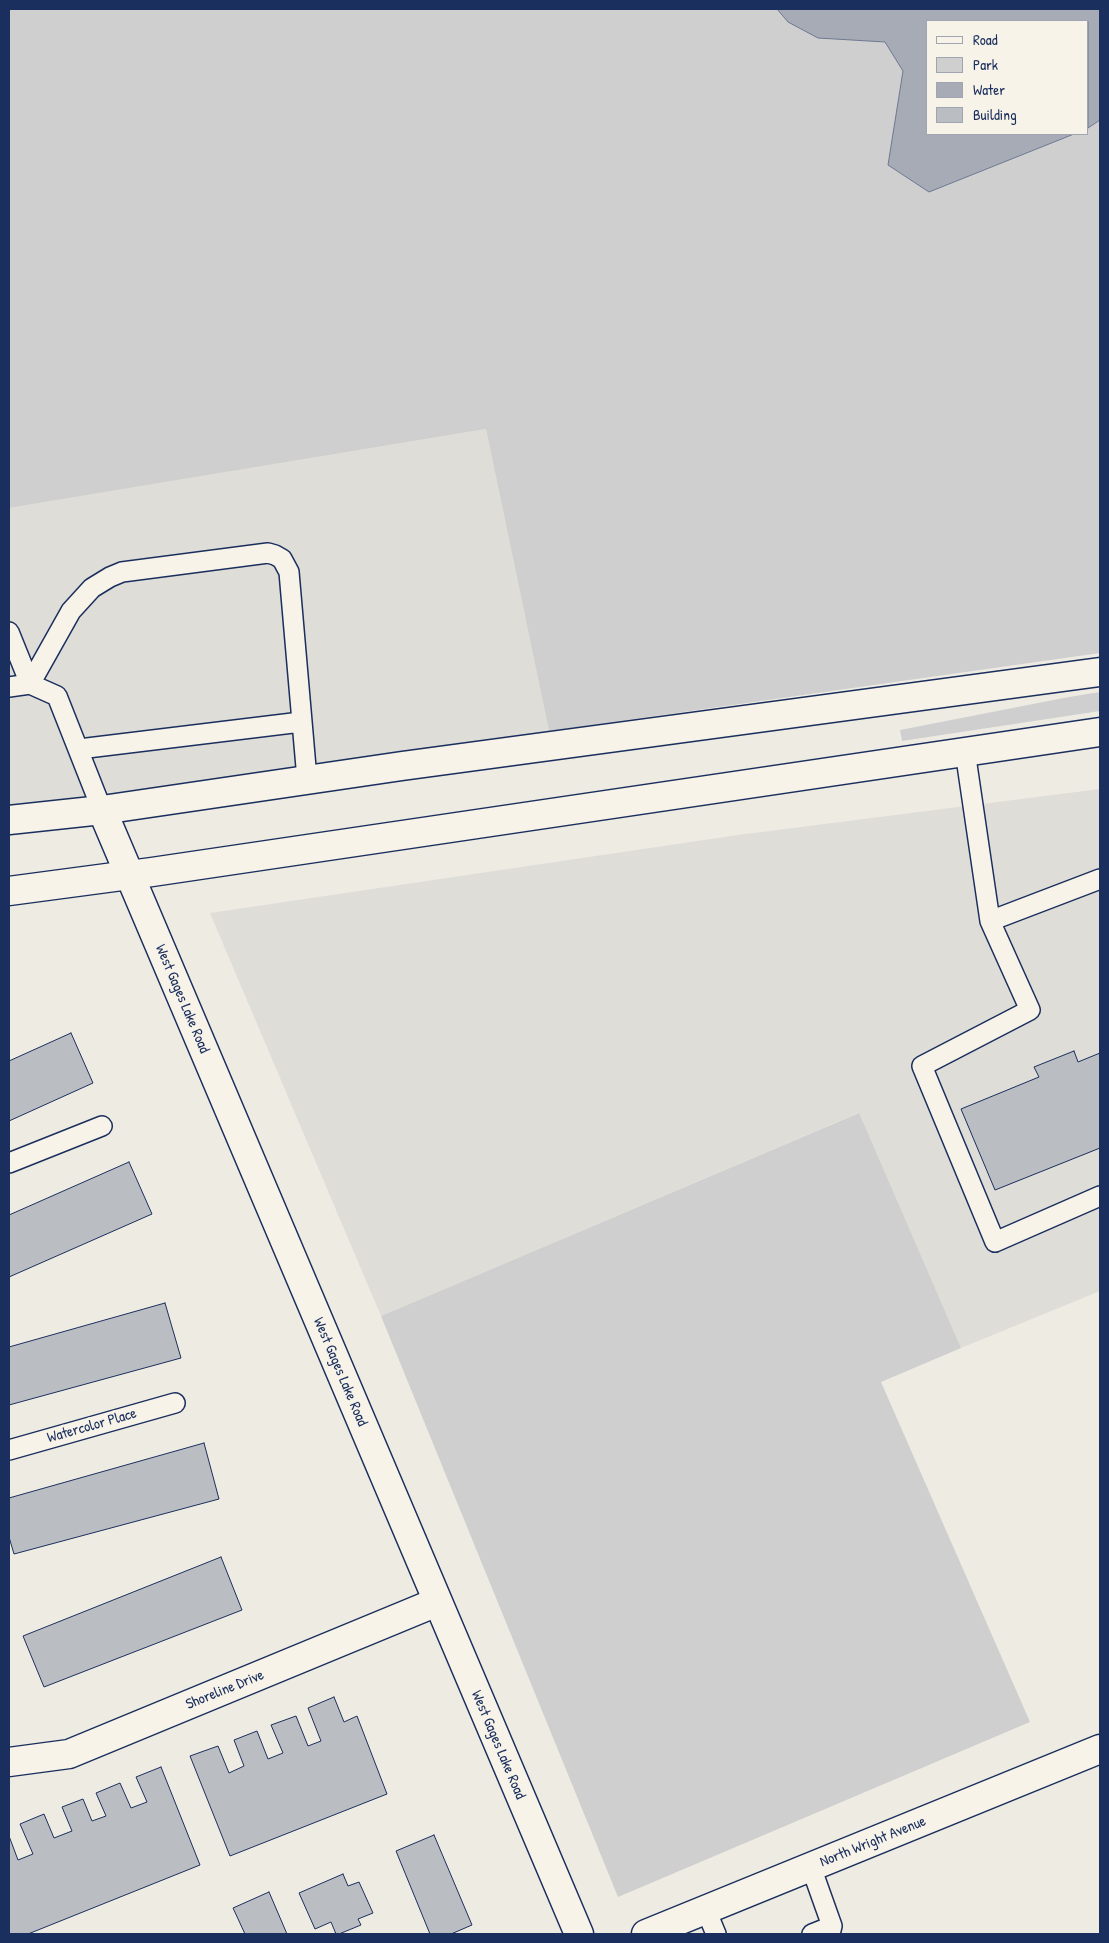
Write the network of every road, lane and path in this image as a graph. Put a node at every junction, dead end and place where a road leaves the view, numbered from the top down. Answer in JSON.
{"nodes":[{"id":1,"x":9,"y":632,"type":"edge"},
{"id":2,"x":1100,"y":672,"type":"edge"},
{"id":3,"x":30,"y":684,"type":"junction"},
{"id":4,"x":9,"y":687,"type":"edge"},
{"id":5,"x":302,"y":722,"type":"junction"},
{"id":6,"x":1100,"y":732,"type":"edge"},
{"id":7,"x":79,"y":749,"type":"junction"},
{"id":8,"x":965,"y":751,"type":"junction"},
{"id":9,"x":307,"y":779,"type":"junction"},
{"id":10,"x":102,"y":810,"type":"junction"},
{"id":11,"x":9,"y":820,"type":"edge"},
{"id":12,"x":129,"y":874,"type":"junction"},
{"id":13,"x":1100,"y":879,"type":"edge"},
{"id":14,"x":9,"y":890,"type":"edge"},
{"id":15,"x":990,"y":921,"type":"junction"},
{"id":16,"x":102,"y":1126,"type":"dead end"},
{"id":17,"x":9,"y":1163,"type":"edge"},
{"id":18,"x":1100,"y":1196,"type":"edge"},
{"id":19,"x":175,"y":1403,"type":"dead end"},
{"id":20,"x":9,"y":1450,"type":"edge"},
{"id":21,"x":437,"y":1602,"type":"junction"},
{"id":22,"x":1100,"y":1749,"type":"edge"},
{"id":23,"x":9,"y":1762,"type":"edge"},
{"id":24,"x":811,"y":1867,"type":"junction"},
{"id":25,"x":711,"y":1922,"type":"edge"},
{"id":26,"x":831,"y":1930,"type":"edge"},
{"id":27,"x":579,"y":1934,"type":"edge"},
{"id":28,"x":646,"y":1934,"type":"edge"},
{"id":29,"x":812,"y":1934,"type":"edge"}],
"edges":[{"from":1,"to":3,"type":"lane"},
{"from":2,"to":9,"type":"main road"},
{"from":3,"to":4,"type":"lane"},
{"from":3,"to":5,"type":"lane"},
{"from":3,"to":7,"type":"lane"},
{"from":5,"to":7,"type":"lane"},
{"from":5,"to":9,"type":"lane"},
{"from":6,"to":8,"type":"main road"},
{"from":7,"to":10,"type":"lane"},
{"from":8,"to":12,"type":"main road"},
{"from":8,"to":15,"type":"lane"},
{"from":9,"to":10,"type":"main road"},
{"from":10,"to":11,"type":"main road"},
{"from":10,"to":12,"type":"main road","name":"West Gages Lake Road"},
{"from":12,"to":14,"type":"main road"},
{"from":12,"to":21,"type":"main road","name":"West Gages Lake Road"},
{"from":13,"to":15,"type":"lane"},
{"from":15,"to":18,"type":"lane"},
{"from":16,"to":17,"type":"lane"},
{"from":19,"to":20,"type":"lane","name":"Watercolor Place"},
{"from":21,"to":23,"type":"main road","name":"Shoreline Drive"},
{"from":21,"to":27,"type":"main road","name":"West Gages Lake Road"},
{"from":22,"to":24,"type":"main road","name":"North Wright Avenue"},
{"from":24,"to":25,"type":"main road","name":"North Wright Avenue"},
{"from":24,"to":26,"type":"lane"},
{"from":25,"to":28,"type":"main road","name":"North Wright Avenue"},
{"from":26,"to":29,"type":"lane"}]}
